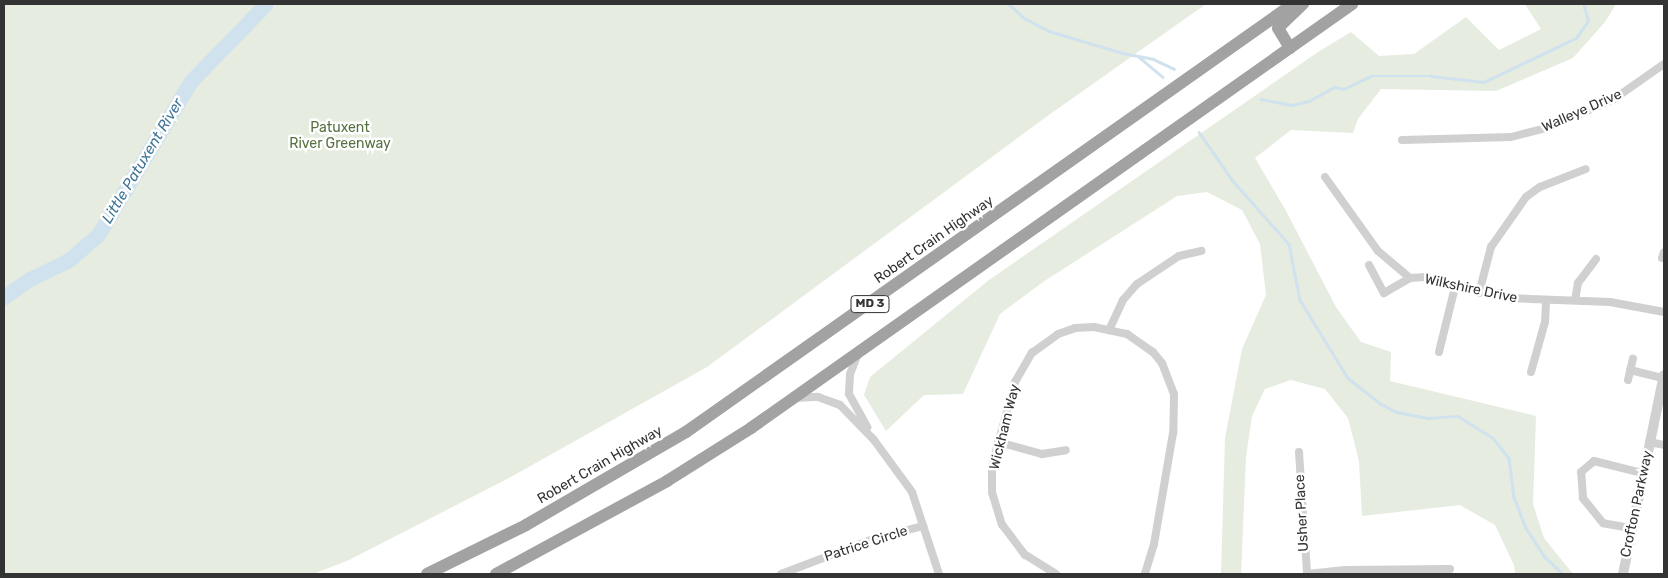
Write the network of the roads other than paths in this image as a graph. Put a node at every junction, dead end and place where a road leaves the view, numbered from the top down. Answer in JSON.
{"nodes":[{"id":1,"x":1294,"y":4,"type":"edge"},
{"id":2,"x":1303,"y":4,"type":"edge"},
{"id":3,"x":1352,"y":4,"type":"edge"},
{"id":4,"x":1290,"y":48,"type":"junction"},
{"id":5,"x":1664,"y":64,"type":"edge"},
{"id":6,"x":1402,"y":140,"type":"dead end"},
{"id":7,"x":1586,"y":169,"type":"dead end"},
{"id":8,"x":1325,"y":177,"type":"dead end"},
{"id":9,"x":1201,"y":251,"type":"dead end"},
{"id":10,"x":1596,"y":258,"type":"dead end"},
{"id":11,"x":1369,"y":265,"type":"dead end"},
{"id":12,"x":1410,"y":278,"type":"junction"},
{"id":13,"x":1455,"y":287,"type":"junction"},
{"id":14,"x":1479,"y":293,"type":"junction"},
{"id":15,"x":1575,"y":300,"type":"junction"},
{"id":16,"x":1546,"y":301,"type":"junction"},
{"id":17,"x":1664,"y":312,"type":"edge"},
{"id":18,"x":1110,"y":328,"type":"junction"},
{"id":19,"x":1439,"y":352,"type":"dead end"},
{"id":20,"x":856,"y":356,"type":"junction"},
{"id":21,"x":1633,"y":359,"type":"dead end"},
{"id":22,"x":1630,"y":370,"type":"junction"},
{"id":23,"x":1531,"y":372,"type":"dead end"},
{"id":24,"x":1664,"y":377,"type":"edge"},
{"id":25,"x":1628,"y":380,"type":"dead end"},
{"id":26,"x":796,"y":398,"type":"junction"},
{"id":27,"x":874,"y":440,"type":"junction"},
{"id":28,"x":998,"y":442,"type":"junction"},
{"id":29,"x":1649,"y":442,"type":"junction"},
{"id":30,"x":1664,"y":445,"type":"edge"},
{"id":31,"x":1066,"y":450,"type":"dead end"},
{"id":32,"x":1299,"y":452,"type":"dead end"},
{"id":33,"x":1642,"y":473,"type":"junction"},
{"id":34,"x":923,"y":526,"type":"junction"},
{"id":35,"x":1630,"y":528,"type":"junction"},
{"id":36,"x":1450,"y":569,"type":"dead end"},
{"id":37,"x":427,"y":574,"type":"edge"},
{"id":38,"x":496,"y":574,"type":"edge"},
{"id":39,"x":781,"y":574,"type":"edge"},
{"id":40,"x":938,"y":574,"type":"edge"},
{"id":41,"x":1056,"y":574,"type":"edge"},
{"id":42,"x":1145,"y":574,"type":"edge"},
{"id":43,"x":1307,"y":574,"type":"edge"},
{"id":44,"x":1623,"y":574,"type":"edge"}],
"edges":[{"from":1,"to":37,"type":"highway","name":"Robert Crain Highway","number":"MD 3"},
{"from":2,"to":4,"type":"highway"},
{"from":3,"to":4,"type":"highway","number":"MD 3"},
{"from":4,"to":20,"type":"highway","number":"MD 3"},
{"from":5,"to":6,"type":"street","name":"Walleye Drive"},
{"from":7,"to":14,"type":"street"},
{"from":8,"to":12,"type":"street","name":"Wilkshire Drive"},
{"from":9,"to":18,"type":"street"},
{"from":10,"to":15,"type":"street"},
{"from":11,"to":12,"type":"street"},
{"from":12,"to":13,"type":"street","name":"Wilkshire Drive"},
{"from":13,"to":14,"type":"street","name":"Wilkshire Drive"},
{"from":13,"to":19,"type":"street"},
{"from":14,"to":16,"type":"street","name":"Wilkshire Drive"},
{"from":15,"to":16,"type":"street","name":"Wilkshire Drive"},
{"from":15,"to":17,"type":"street","name":"Wilkshire Drive"},
{"from":16,"to":23,"type":"street"},
{"from":18,"to":28,"type":"street","name":"Wickham Way"},
{"from":18,"to":42,"type":"street","name":"Wickham Way"},
{"from":20,"to":26,"type":"highway","number":"MD 3"},
{"from":20,"to":27,"type":"street"},
{"from":21,"to":22,"type":"street"},
{"from":22,"to":24,"type":"street"},
{"from":22,"to":25,"type":"street"},
{"from":24,"to":29,"type":"street","name":"Crofton Parkway"},
{"from":26,"to":27,"type":"street"},
{"from":26,"to":38,"type":"highway","number":"MD 3"},
{"from":27,"to":34,"type":"street"},
{"from":28,"to":31,"type":"street"},
{"from":28,"to":41,"type":"street","name":"Wickham Way"},
{"from":29,"to":30,"type":"street"},
{"from":29,"to":33,"type":"street","name":"Crofton Parkway"},
{"from":32,"to":43,"type":"street","name":"Usher Place"},
{"from":33,"to":35,"type":"street","name":"Crofton Parkway"},
{"from":33,"to":35,"type":"street"},
{"from":34,"to":39,"type":"street","name":"Patrice Circle"},
{"from":34,"to":40,"type":"street"},
{"from":35,"to":44,"type":"street","name":"Crofton Parkway"},
{"from":36,"to":43,"type":"street"}]}
